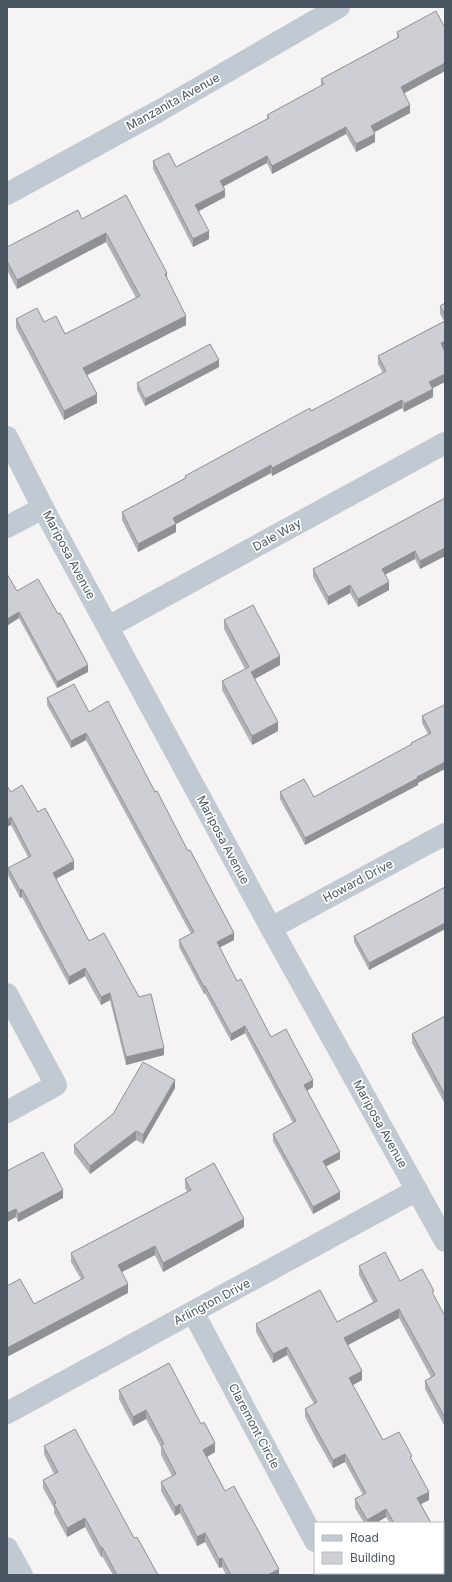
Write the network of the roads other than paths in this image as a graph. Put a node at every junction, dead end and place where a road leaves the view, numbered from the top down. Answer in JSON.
{"nodes":[{"id":1,"x":339,"y":7,"type":"edge"},
{"id":2,"x":7,"y":194,"type":"edge"},
{"id":3,"x":7,"y":437,"type":"edge"},
{"id":4,"x":445,"y":443,"type":"edge"},
{"id":5,"x":43,"y":508,"type":"junction"},
{"id":6,"x":7,"y":527,"type":"edge"},
{"id":7,"x":108,"y":627,"type":"junction"},
{"id":8,"x":445,"y":834,"type":"edge"},
{"id":9,"x":271,"y":928,"type":"junction"},
{"id":10,"x":7,"y":994,"type":"edge"},
{"id":11,"x":7,"y":1112,"type":"edge"},
{"id":12,"x":417,"y":1190,"type":"junction"},
{"id":13,"x":445,"y":1241,"type":"edge"},
{"id":14,"x":193,"y":1312,"type":"junction"},
{"id":15,"x":7,"y":1413,"type":"edge"},
{"id":16,"x":314,"y":1539,"type":"edge"},
{"id":17,"x":7,"y":1548,"type":"edge"},
{"id":18,"x":22,"y":1575,"type":"edge"}],
"edges":[{"from":1,"to":2,"type":"street","name":"Manzanita Avenue"},
{"from":3,"to":5,"type":"street","name":"Mariposa Avenue"},
{"from":4,"to":7,"type":"street","name":"Dale Way"},
{"from":5,"to":6,"type":"street"},
{"from":5,"to":7,"type":"street","name":"Mariposa Avenue"},
{"from":7,"to":9,"type":"street","name":"Mariposa Avenue"},
{"from":8,"to":9,"type":"street","name":"Howard Drive"},
{"from":9,"to":12,"type":"street","name":"Mariposa Avenue"},
{"from":10,"to":11,"type":"street"},
{"from":12,"to":13,"type":"street","name":"Mariposa Avenue"},
{"from":12,"to":14,"type":"street","name":"Arlington Drive"},
{"from":14,"to":15,"type":"street","name":"Arlington Drive"},
{"from":14,"to":16,"type":"street","name":"Claremont Circle"},
{"from":17,"to":18,"type":"street"}]}
